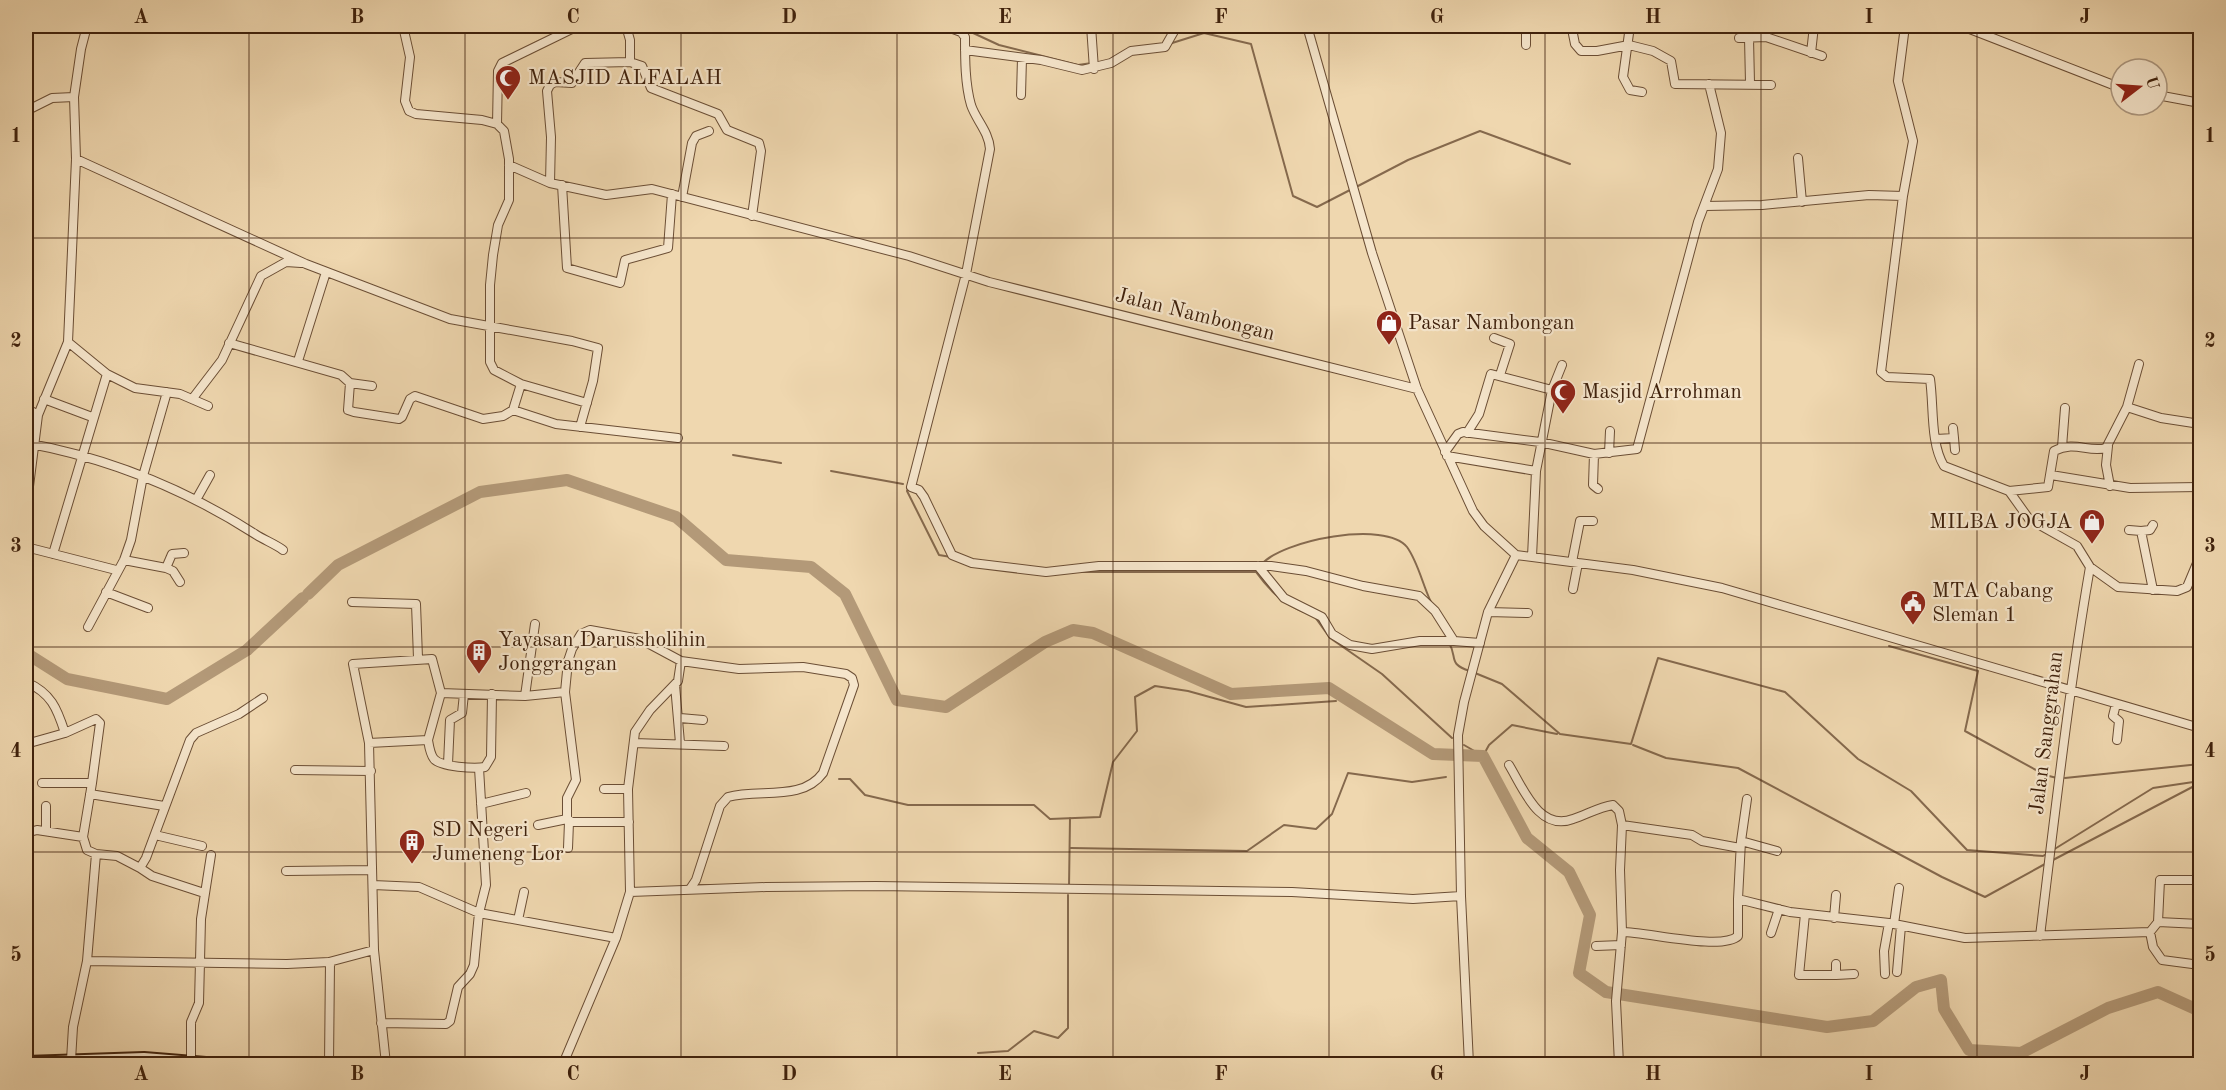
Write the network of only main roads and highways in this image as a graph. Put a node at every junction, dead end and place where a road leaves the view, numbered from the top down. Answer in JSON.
{"nodes":[{"id":1,"x":26,"y":1062,"type":"edge"},
{"id":2,"x":218,"y":1065,"type":"edge"}],
"edges":[{"from":1,"to":2,"type":"main road"}]}
